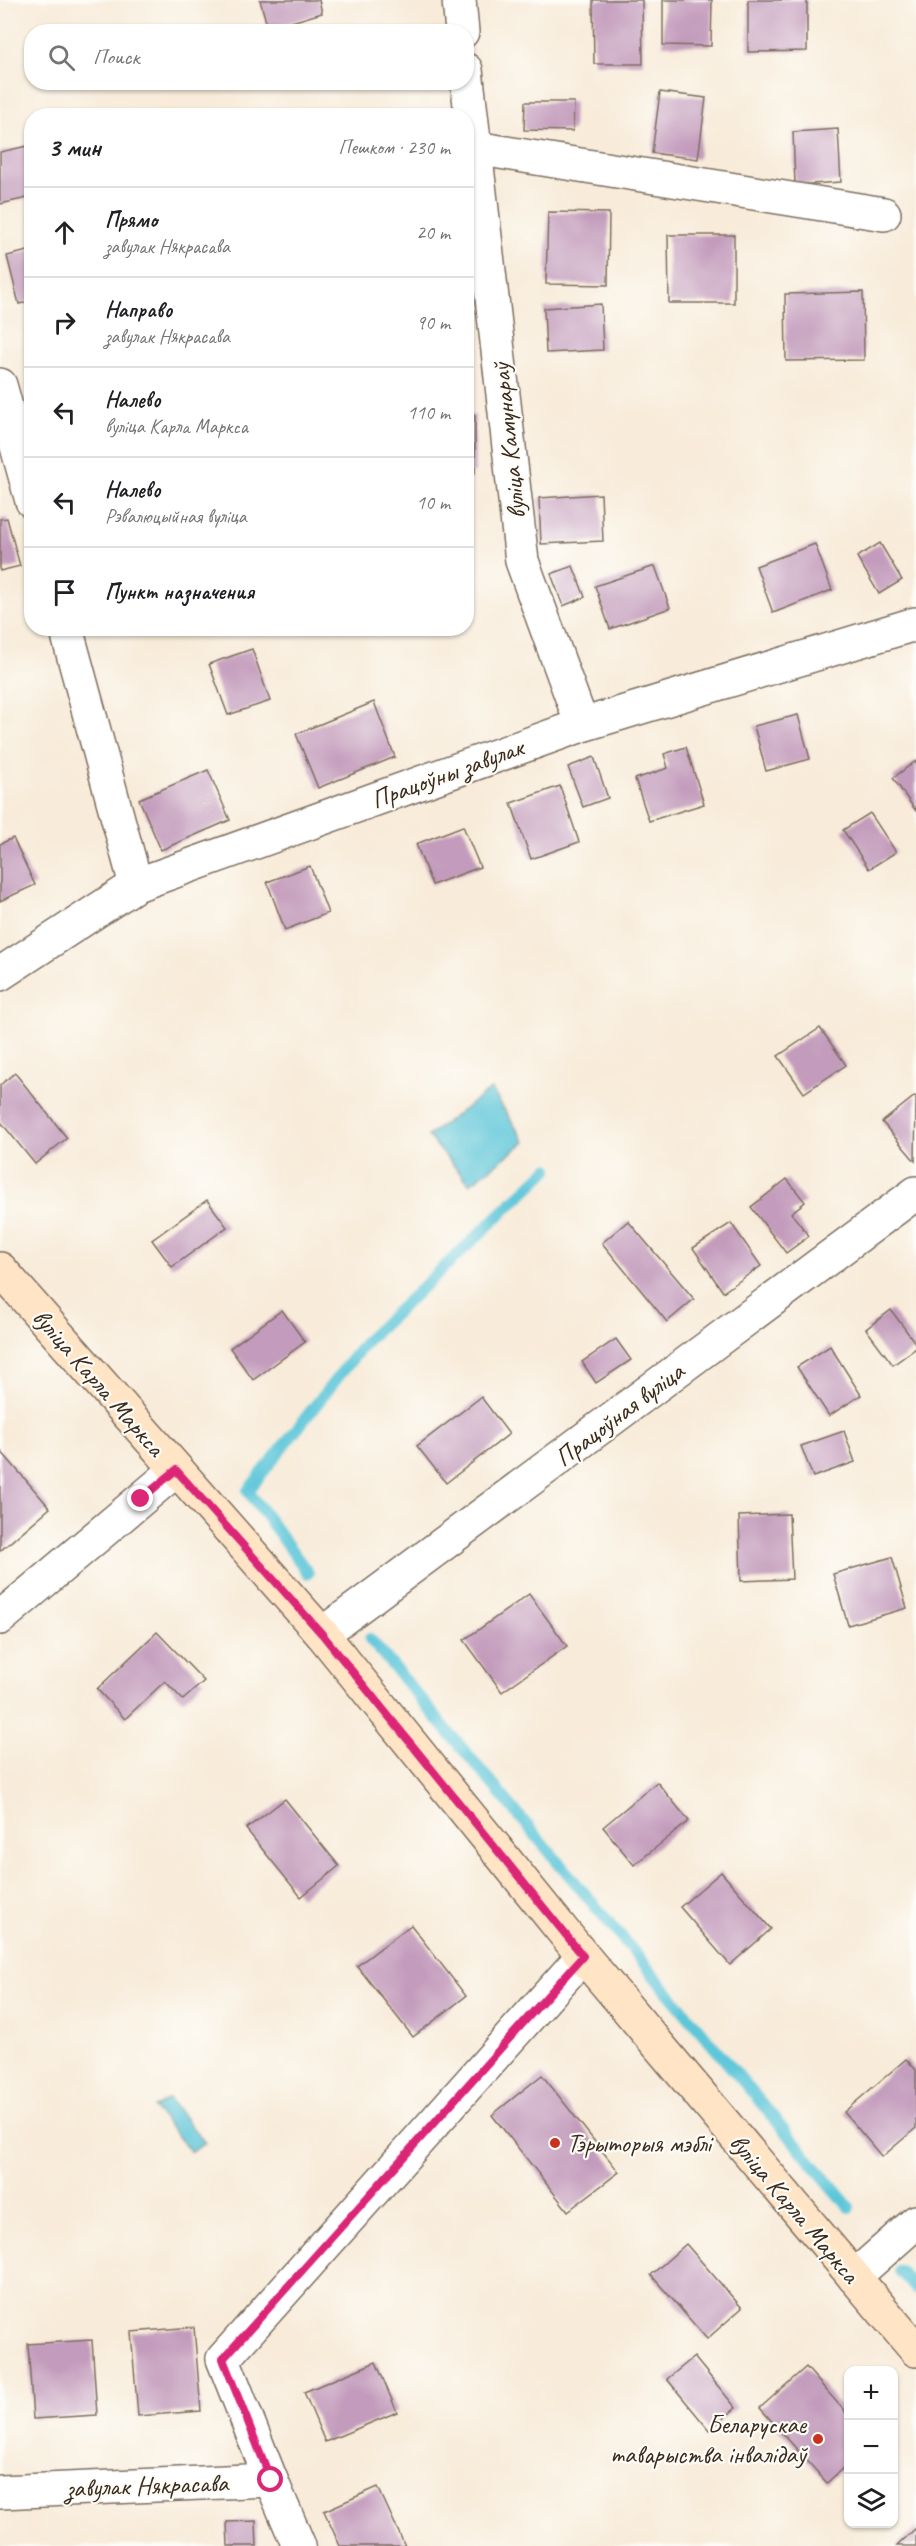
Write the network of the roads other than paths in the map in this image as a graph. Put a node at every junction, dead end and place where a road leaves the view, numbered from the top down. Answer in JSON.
{"nodes":[{"id":1,"x":459,"y":0,"type":"edge"},
{"id":2,"x":461,"y":24,"type":"edge"},
{"id":3,"x":468,"y":90,"type":"edge"},
{"id":4,"x":470,"y":108,"type":"edge"},
{"id":5,"x":474,"y":139,"type":"edge"},
{"id":6,"x":475,"y":148,"type":"junction"},
{"id":7,"x":884,"y":214,"type":"dead end"},
{"id":8,"x":0,"y":385,"type":"edge"},
{"id":9,"x":24,"y":472,"type":"edge"},
{"id":10,"x":916,"y":626,"type":"edge"},
{"id":11,"x":68,"y":636,"type":"edge"},
{"id":12,"x":582,"y":725,"type":"junction"},
{"id":13,"x":136,"y":885,"type":"junction"},
{"id":14,"x":0,"y":974,"type":"edge"},
{"id":15,"x":916,"y":1193,"type":"edge"},
{"id":16,"x":0,"y":1269,"type":"edge"},
{"id":17,"x":176,"y":1470,"type":"junction"},
{"id":18,"x":0,"y":1618,"type":"edge"},
{"id":19,"x":322,"y":1634,"type":"junction"},
{"id":20,"x":583,"y":1956,"type":"junction"},
{"id":21,"x":916,"y":2222,"type":"edge"},
{"id":22,"x":854,"y":2277,"type":"junction"},
{"id":23,"x":916,"y":2350,"type":"edge"},
{"id":24,"x":271,"y":2480,"type":"junction"},
{"id":25,"x":0,"y":2492,"type":"edge"},
{"id":26,"x":299,"y":2546,"type":"edge"}],
"edges":[{"from":1,"to":2,"type":"street"},
{"from":3,"to":4,"type":"street","name":"вуліца Камунараў"},
{"from":5,"to":6,"type":"street","name":"вуліца Камунараў"},
{"from":6,"to":7,"type":"street"},
{"from":6,"to":12,"type":"street","name":"вуліца Камунараў"},
{"from":8,"to":9,"type":"street"},
{"from":10,"to":12,"type":"street","name":"Працоўны завулак"},
{"from":11,"to":13,"type":"street"},
{"from":12,"to":13,"type":"street","name":"Працоўны завулак"},
{"from":13,"to":14,"type":"street","name":"Працоўны завулак"},
{"from":15,"to":19,"type":"street","name":"Працоўная вуліца"},
{"from":16,"to":17,"type":"main road","name":"вуліца Карла Маркса"},
{"from":17,"to":18,"type":"street"},
{"from":17,"to":19,"type":"main road","name":"вуліца Карла Маркса"},
{"from":19,"to":20,"type":"main road","name":"вуліца Карла Маркса"},
{"from":20,"to":22,"type":"main road","name":"вуліца Карла Маркса"},
{"from":20,"to":24,"type":"street","name":"завулак Някрасава"},
{"from":21,"to":22,"type":"street"},
{"from":22,"to":23,"type":"main road","name":"вуліца Карла Маркса"},
{"from":24,"to":25,"type":"street","name":"завулак Някрасава"},
{"from":24,"to":26,"type":"street"}]}
